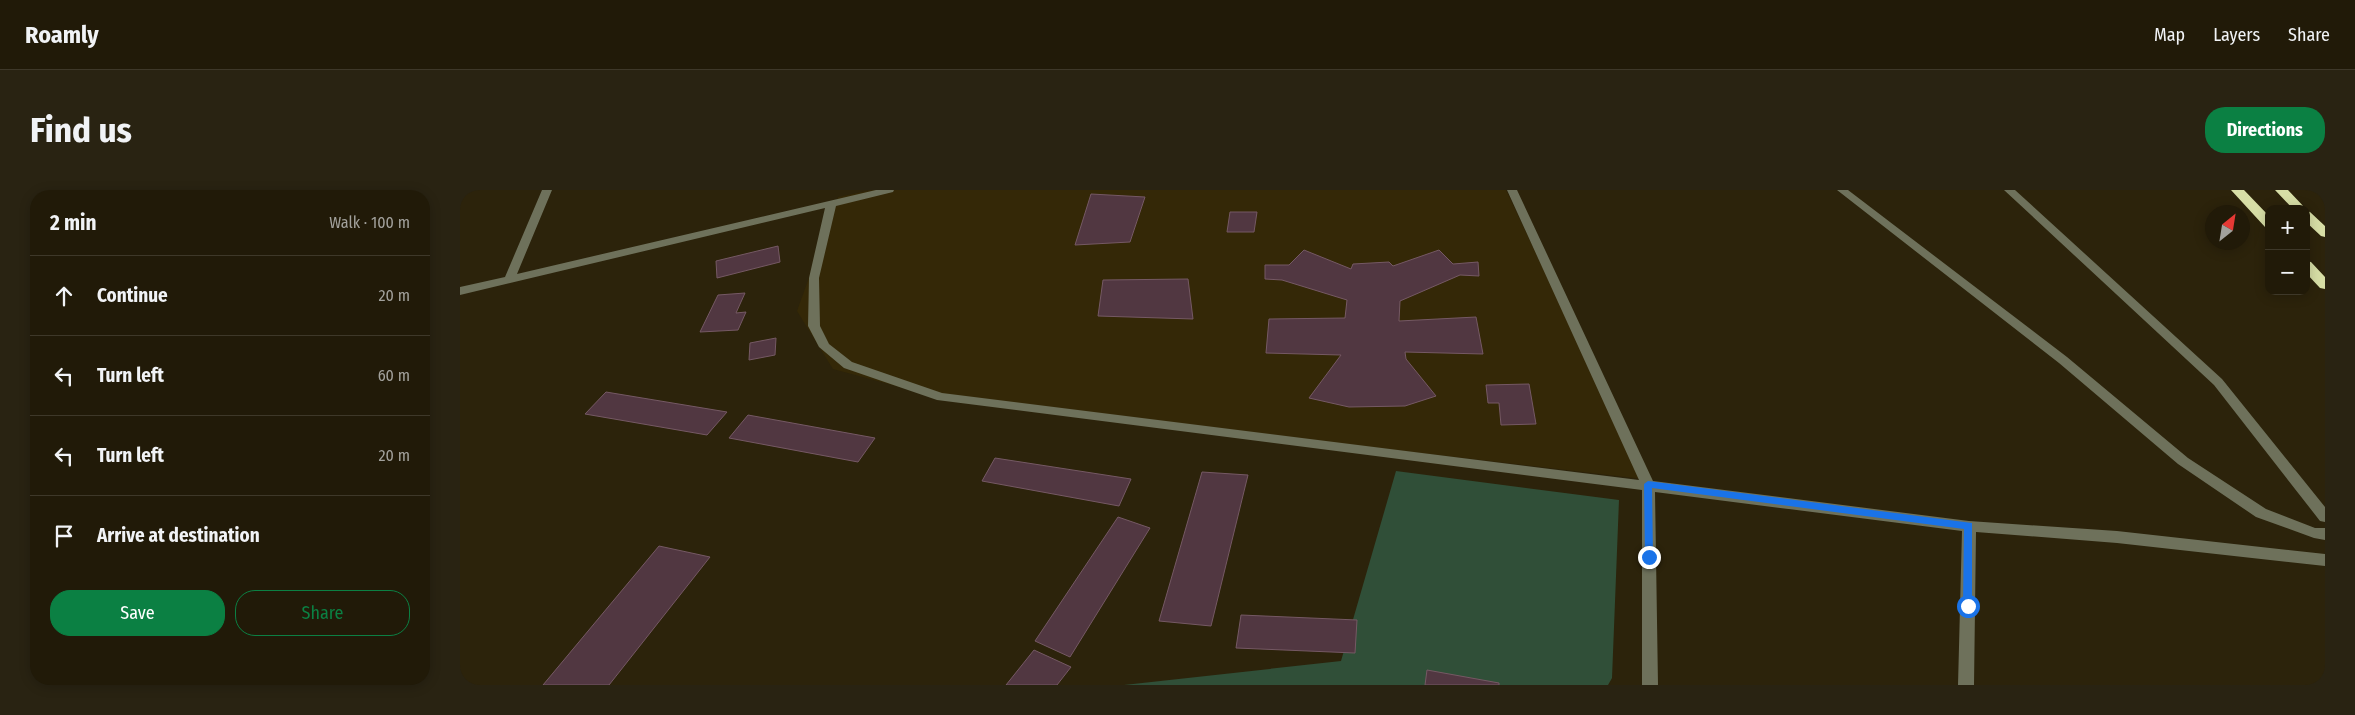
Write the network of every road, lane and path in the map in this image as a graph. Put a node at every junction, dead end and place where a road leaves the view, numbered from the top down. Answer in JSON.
{"nodes":[{"id":1,"x":547,"y":190,"type":"edge"},
{"id":2,"x":889,"y":190,"type":"edge"},
{"id":3,"x":1512,"y":190,"type":"edge"},
{"id":4,"x":1842,"y":190,"type":"edge"},
{"id":5,"x":2009,"y":190,"type":"edge"},
{"id":6,"x":2237,"y":190,"type":"edge"},
{"id":7,"x":2281,"y":190,"type":"edge"},
{"id":8,"x":831,"y":204,"type":"junction"},
{"id":9,"x":2296,"y":205,"type":"edge"},
{"id":10,"x":2310,"y":219,"type":"edge"},
{"id":11,"x":2265,"y":220,"type":"edge"},
{"id":12,"x":2325,"y":234,"type":"edge"},
{"id":13,"x":2310,"y":269,"type":"edge"},
{"id":14,"x":509,"y":280,"type":"junction"},
{"id":15,"x":2325,"y":285,"type":"edge"},
{"id":16,"x":460,"y":291,"type":"edge"},
{"id":17,"x":1648,"y":484,"type":"junction"},
{"id":18,"x":2325,"y":517,"type":"edge"},
{"id":19,"x":1969,"y":526,"type":"junction"},
{"id":20,"x":2325,"y":534,"type":"edge"},
{"id":21,"x":2325,"y":560,"type":"edge"},
{"id":22,"x":1650,"y":685,"type":"edge"},
{"id":23,"x":1966,"y":685,"type":"edge"}],
"edges":[{"from":1,"to":14,"type":"street"},
{"from":2,"to":8,"type":"street"},
{"from":3,"to":17,"type":"street"},
{"from":4,"to":20,"type":"street"},
{"from":5,"to":18,"type":"street"},
{"from":6,"to":11,"type":"highway"},
{"from":7,"to":9,"type":"highway"},
{"from":8,"to":14,"type":"street"},
{"from":8,"to":17,"type":"street"},
{"from":10,"to":12,"type":"highway"},
{"from":13,"to":15,"type":"highway"},
{"from":14,"to":16,"type":"street"},
{"from":17,"to":19,"type":"street"},
{"from":17,"to":22,"type":"street"},
{"from":19,"to":21,"type":"street"},
{"from":19,"to":23,"type":"street"}]}
